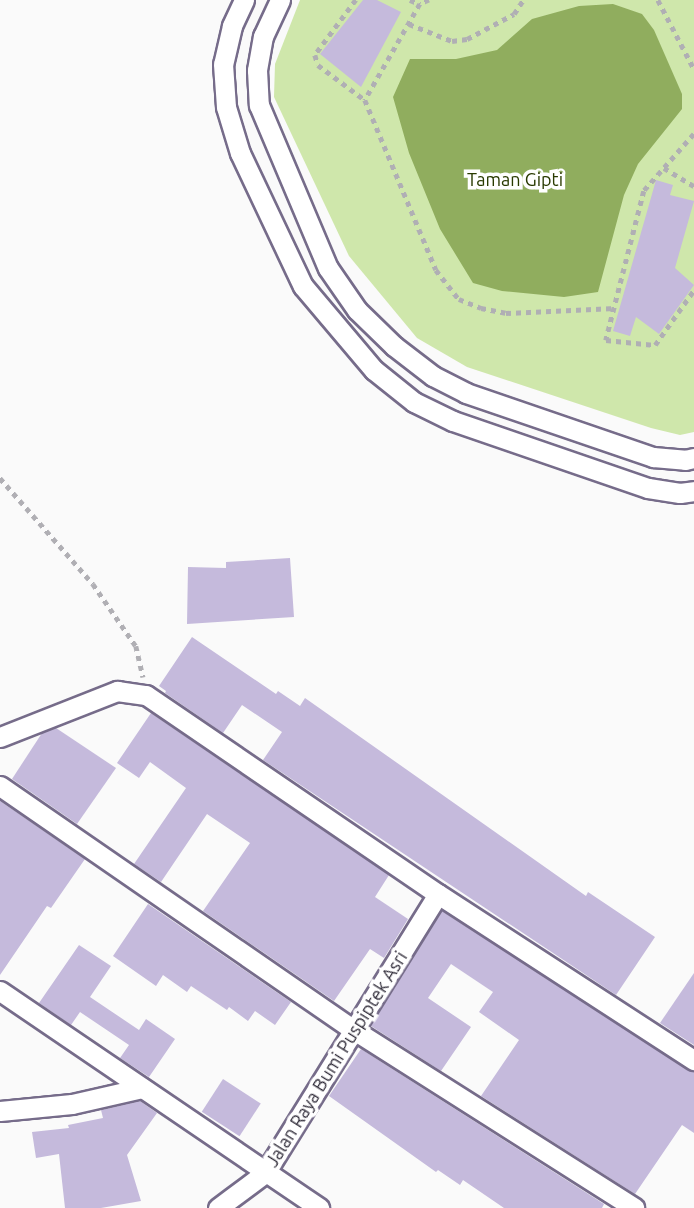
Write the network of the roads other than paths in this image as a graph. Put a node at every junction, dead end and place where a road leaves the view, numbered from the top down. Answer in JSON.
{"nodes":[{"id":1,"x":244,"y":0,"type":"edge"},
{"id":2,"x":280,"y":0,"type":"edge"},
{"id":3,"x":694,"y":458,"type":"edge"},
{"id":4,"x":694,"y":491,"type":"edge"},
{"id":5,"x":0,"y":737,"type":"edge"},
{"id":6,"x":0,"y":786,"type":"edge"},
{"id":7,"x":438,"y":894,"type":"junction"},
{"id":8,"x":0,"y":990,"type":"edge"},
{"id":9,"x":354,"y":1030,"type":"junction"},
{"id":10,"x":694,"y":1060,"type":"edge"},
{"id":11,"x":142,"y":1088,"type":"junction"},
{"id":12,"x":0,"y":1111,"type":"edge"},
{"id":13,"x":265,"y":1173,"type":"junction"},
{"id":14,"x":218,"y":1208,"type":"edge"},
{"id":15,"x":319,"y":1208,"type":"edge"},
{"id":16,"x":634,"y":1208,"type":"edge"}],
"edges":[{"from":1,"to":4,"type":"street"},
{"from":2,"to":3,"type":"street"},
{"from":5,"to":7,"type":"street"},
{"from":6,"to":9,"type":"street"},
{"from":7,"to":9,"type":"street","name":"Jalan Raya Bumi Puspiptek Asri"},
{"from":7,"to":10,"type":"street"},
{"from":8,"to":11,"type":"street"},
{"from":9,"to":13,"type":"street","name":"Jalan Raya Bumi Puspiptek Asri"},
{"from":9,"to":16,"type":"street"},
{"from":11,"to":12,"type":"street"},
{"from":11,"to":13,"type":"street"},
{"from":13,"to":14,"type":"street","name":"Jalan Raya Bumi Puspiptek Asri"},
{"from":13,"to":15,"type":"street"}]}
